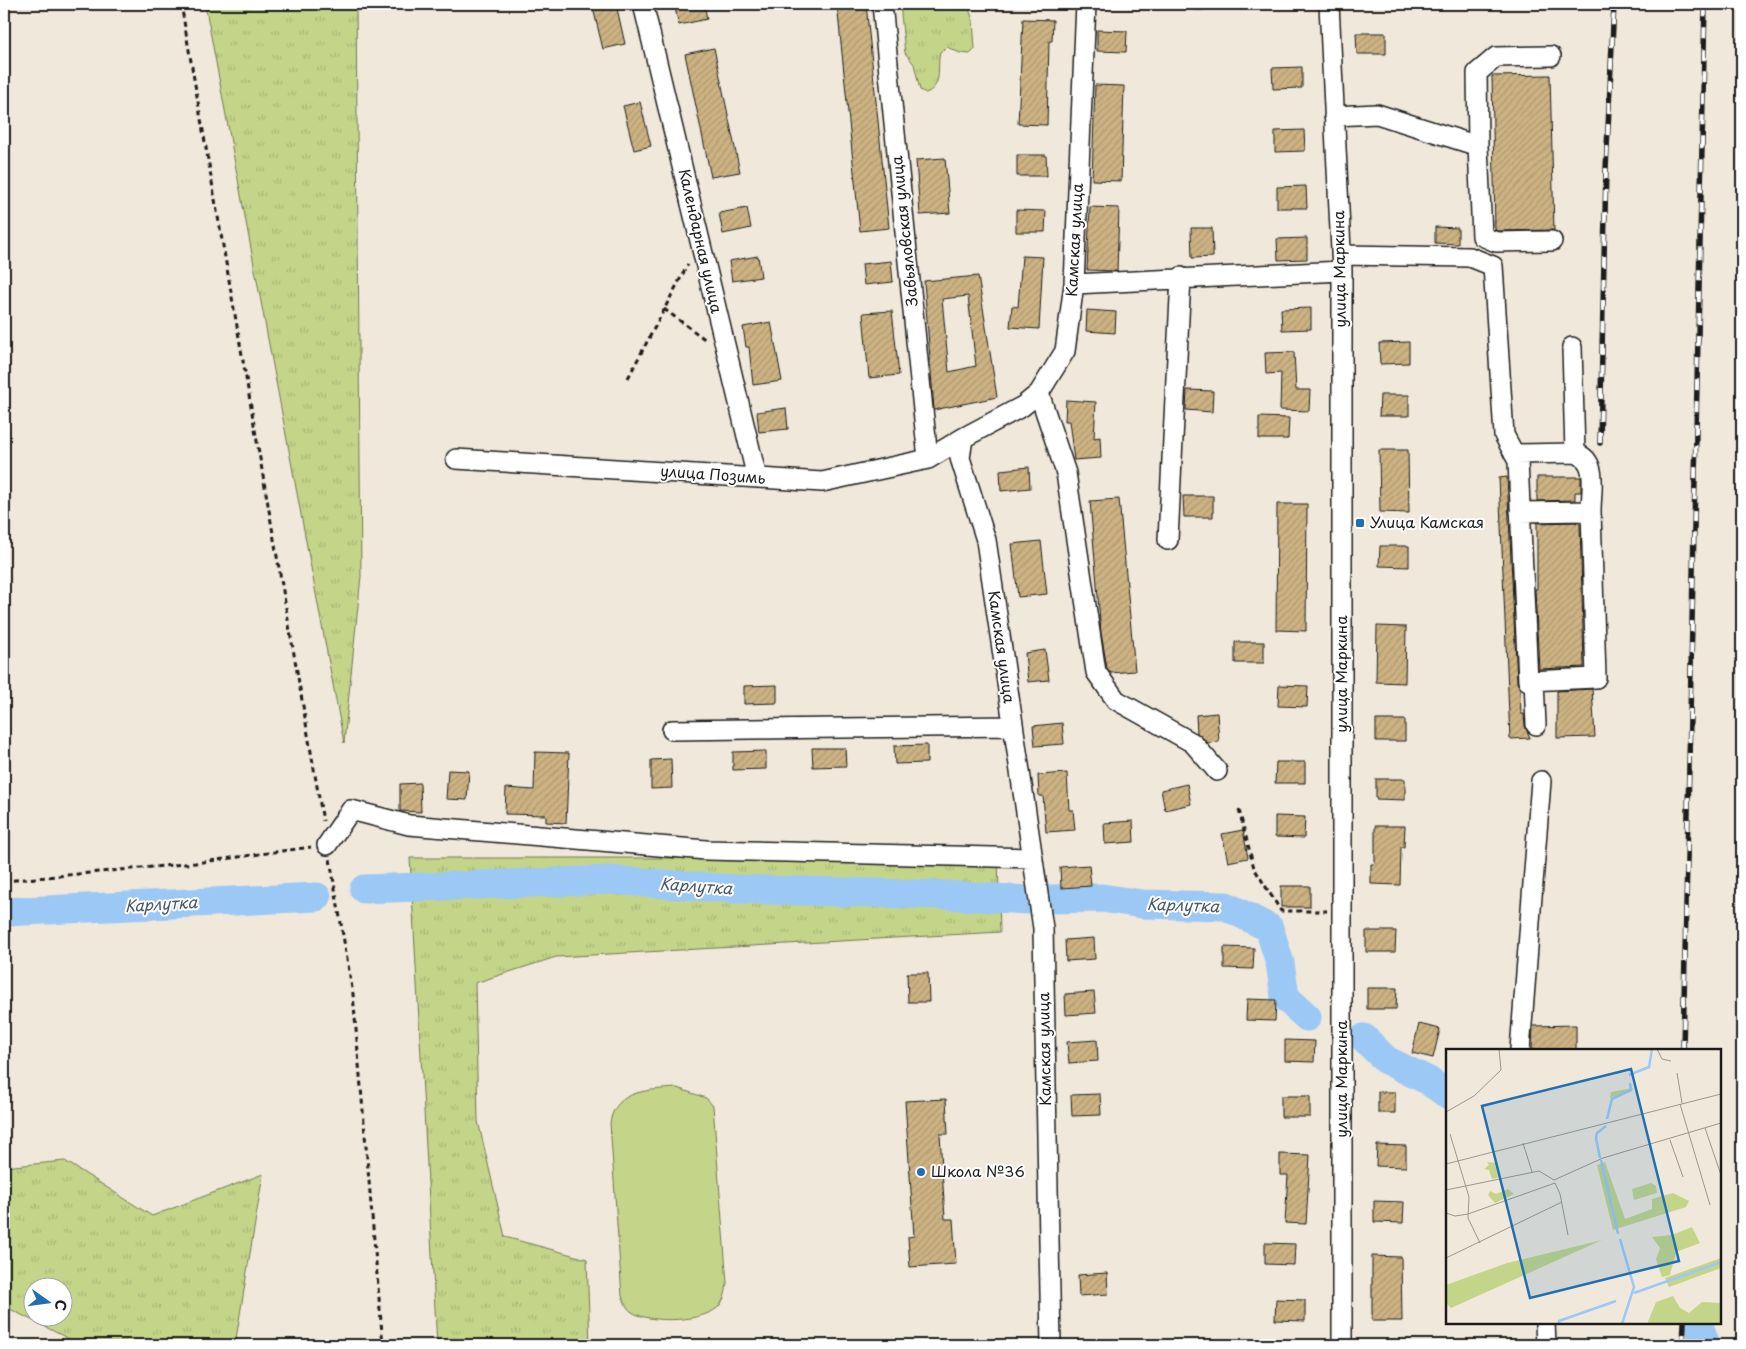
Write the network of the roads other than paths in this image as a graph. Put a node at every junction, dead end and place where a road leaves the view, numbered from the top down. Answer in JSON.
{"nodes":[{"id":1,"x":643,"y":4,"type":"edge"},
{"id":2,"x":882,"y":4,"type":"edge"},
{"id":3,"x":1086,"y":4,"type":"edge"},
{"id":4,"x":1329,"y":4,"type":"edge"},
{"id":5,"x":1551,"y":56,"type":"dead end"},
{"id":6,"x":1334,"y":116,"type":"junction"},
{"id":7,"x":1478,"y":146,"type":"junction"},
{"id":8,"x":1552,"y":241,"type":"dead end"},
{"id":9,"x":1342,"y":263,"type":"junction"},
{"id":10,"x":1181,"y":277,"type":"junction"},
{"id":11,"x":1074,"y":284,"type":"junction"},
{"id":12,"x":1572,"y":347,"type":"dead end"},
{"id":13,"x":1039,"y":393,"type":"junction"},
{"id":14,"x":963,"y":438,"type":"junction"},
{"id":15,"x":1575,"y":453,"type":"junction"},
{"id":16,"x":1514,"y":454,"type":"junction"},
{"id":17,"x":456,"y":459,"type":"dead end"},
{"id":18,"x":928,"y":459,"type":"junction"},
{"id":19,"x":757,"y":478,"type":"junction"},
{"id":20,"x":1591,"y":511,"type":"junction"},
{"id":21,"x":1520,"y":512,"type":"junction"},
{"id":22,"x":1168,"y":540,"type":"dead end"},
{"id":23,"x":1534,"y":681,"type":"junction"},
{"id":24,"x":1536,"y":725,"type":"dead end"},
{"id":25,"x":1012,"y":726,"type":"junction"},
{"id":26,"x":672,"y":730,"type":"dead end"},
{"id":27,"x":1217,"y":771,"type":"dead end"},
{"id":28,"x":1540,"y":781,"type":"dead end"},
{"id":29,"x":327,"y":845,"type":"road end"},
{"id":30,"x":1033,"y":858,"type":"junction"},
{"id":31,"x":1520,"y":1049,"type":"edge"},
{"id":32,"x":1544,"y":1324,"type":"edge"},
{"id":33,"x":1051,"y":1345,"type":"edge"},
{"id":34,"x":1342,"y":1345,"type":"edge"},
{"id":35,"x":1546,"y":1345,"type":"edge"}],
"edges":[{"from":1,"to":19,"type":"street","name":"Календарная улица"},
{"from":2,"to":18,"type":"street","name":"Завьяловская улица"},
{"from":3,"to":11,"type":"street","name":"Камская улица"},
{"from":4,"to":6,"type":"street","name":"улица Маркина"},
{"from":5,"to":7,"type":"street"},
{"from":6,"to":7,"type":"street"},
{"from":6,"to":9,"type":"street","name":"улица Маркина"},
{"from":7,"to":8,"type":"street"},
{"from":9,"to":10,"type":"street"},
{"from":9,"to":16,"type":"street"},
{"from":9,"to":34,"type":"street","name":"улица Маркина"},
{"from":10,"to":11,"type":"street"},
{"from":10,"to":22,"type":"street"},
{"from":11,"to":13,"type":"street","name":"Камская улица"},
{"from":12,"to":15,"type":"street"},
{"from":13,"to":14,"type":"street","name":"Камская улица"},
{"from":13,"to":27,"type":"street"},
{"from":14,"to":18,"type":"street","name":"улица Позимь"},
{"from":14,"to":25,"type":"street","name":"Камская улица"},
{"from":15,"to":16,"type":"street"},
{"from":15,"to":20,"type":"street"},
{"from":16,"to":21,"type":"street"},
{"from":17,"to":19,"type":"street","name":"улица Позимь"},
{"from":18,"to":19,"type":"street","name":"улица Позимь"},
{"from":20,"to":21,"type":"street"},
{"from":20,"to":23,"type":"street"},
{"from":21,"to":23,"type":"street"},
{"from":23,"to":24,"type":"street"},
{"from":25,"to":26,"type":"street"},
{"from":25,"to":30,"type":"street","name":"Камская улица"},
{"from":28,"to":31,"type":"street"},
{"from":29,"to":30,"type":"street"},
{"from":30,"to":33,"type":"street","name":"Камская улица"},
{"from":32,"to":35,"type":"street"}]}
